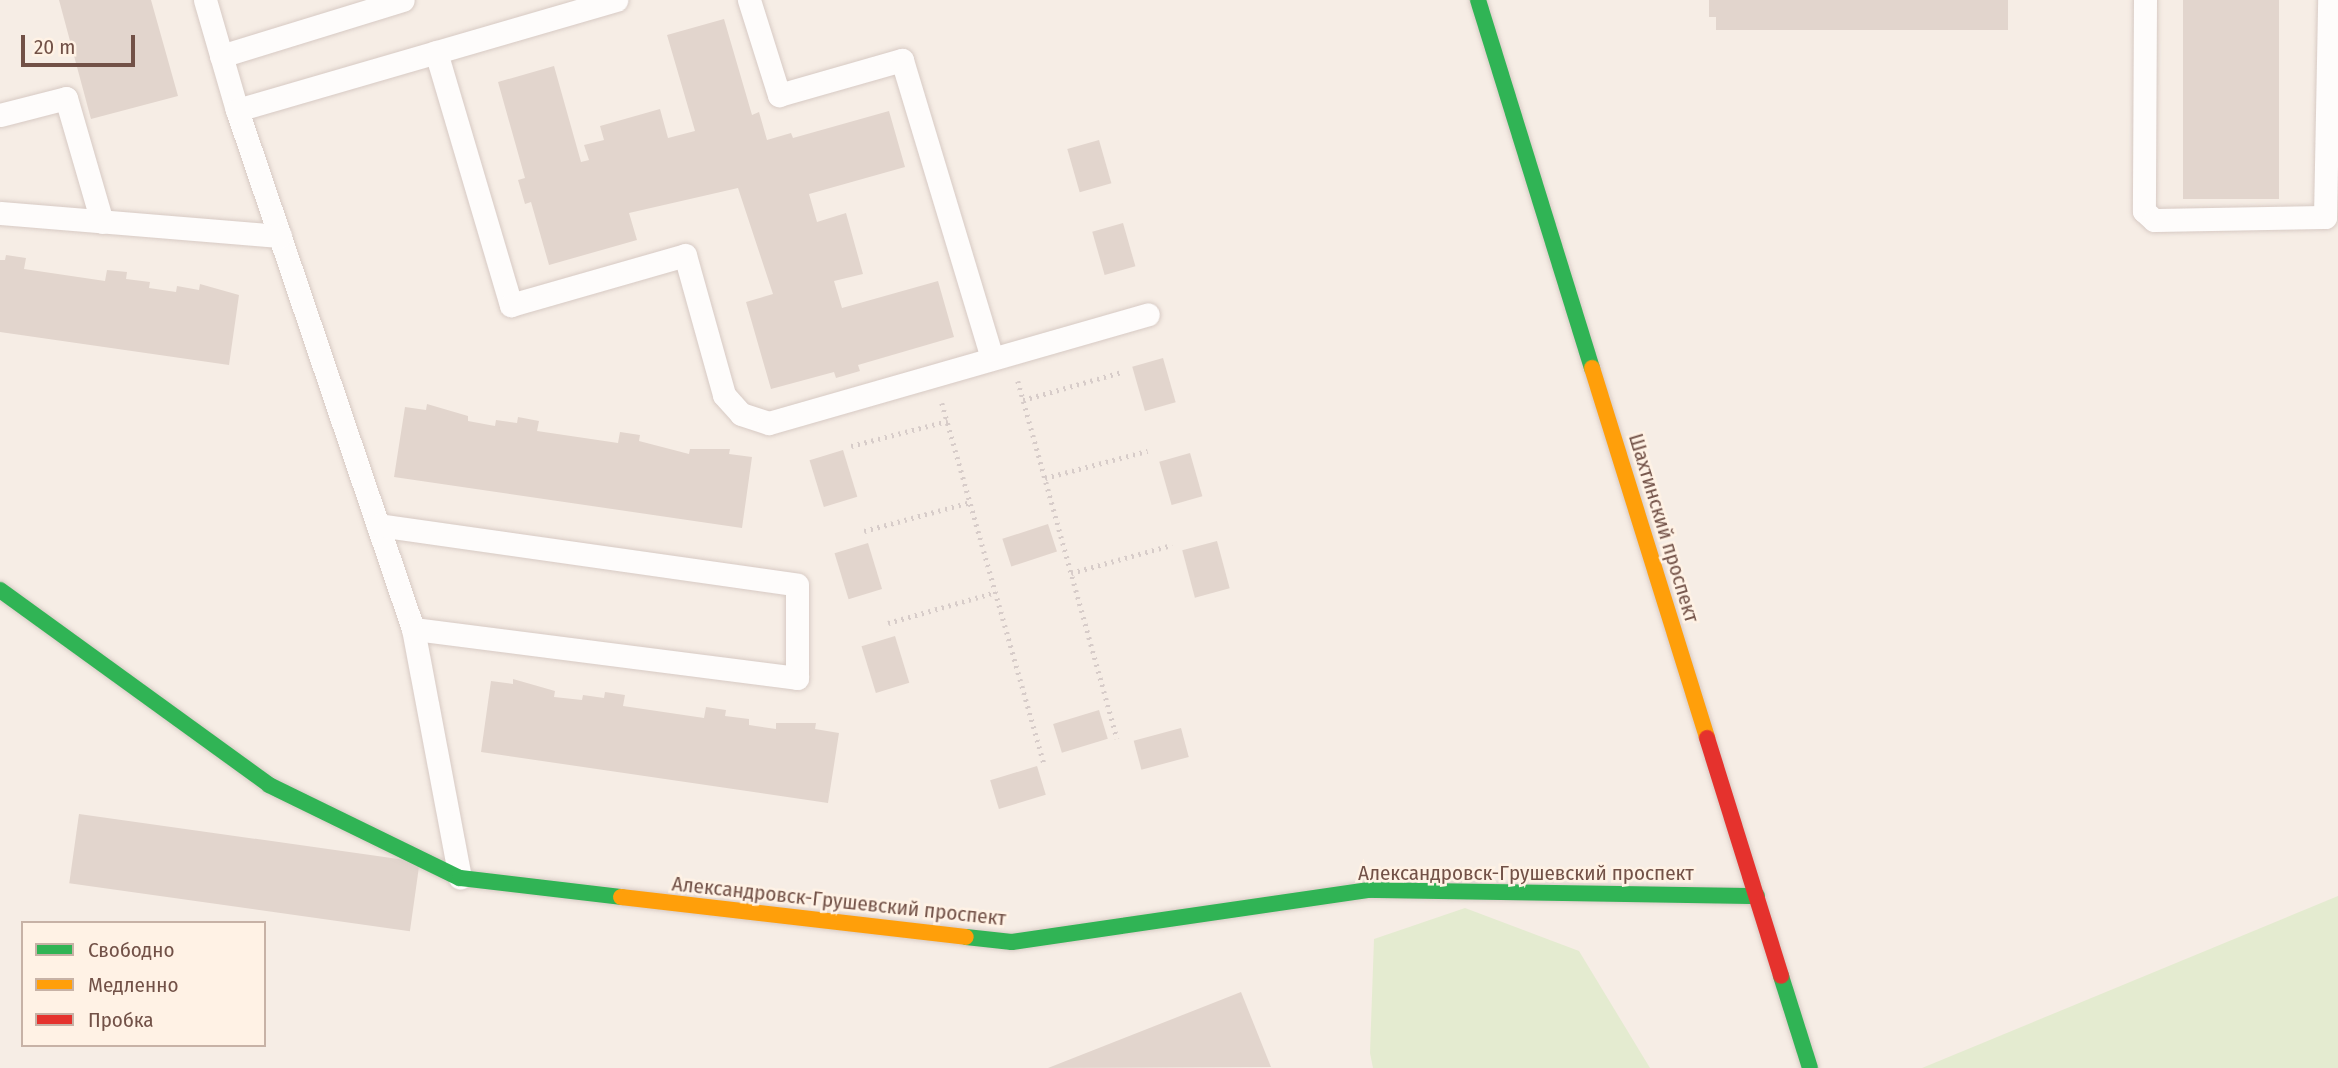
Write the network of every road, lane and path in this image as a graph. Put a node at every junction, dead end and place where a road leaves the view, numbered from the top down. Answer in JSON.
{"nodes":[{"id":1,"x":205,"y":0,"type":"edge"},
{"id":2,"x":403,"y":0,"type":"edge"},
{"id":3,"x":615,"y":0,"type":"edge"},
{"id":4,"x":749,"y":0,"type":"edge"},
{"id":5,"x":1478,"y":0,"type":"edge"},
{"id":6,"x":2145,"y":0,"type":"edge"},
{"id":7,"x":2329,"y":0,"type":"edge"},
{"id":8,"x":436,"y":52,"type":"junction"},
{"id":9,"x":221,"y":56,"type":"junction"},
{"id":10,"x":237,"y":110,"type":"junction"},
{"id":11,"x":0,"y":115,"type":"edge"},
{"id":12,"x":0,"y":213,"type":"edge"},
{"id":13,"x":103,"y":222,"type":"junction"},
{"id":14,"x":280,"y":236,"type":"junction"},
{"id":15,"x":1148,"y":314,"type":"dead end"},
{"id":16,"x":1001,"y":356,"type":"junction"},
{"id":17,"x":1122,"y":372,"type":"dead end"},
{"id":18,"x":934,"y":376,"type":"junction"},
{"id":19,"x":1023,"y":400,"type":"junction"},
{"id":20,"x":948,"y":421,"type":"junction"},
{"id":21,"x":852,"y":446,"type":"dead end"},
{"id":22,"x":1147,"y":451,"type":"dead end"},
{"id":23,"x":1045,"y":478,"type":"junction"},
{"id":24,"x":971,"y":502,"type":"junction"},
{"id":25,"x":378,"y":525,"type":"junction"},
{"id":26,"x":863,"y":531,"type":"dead end"},
{"id":27,"x":1172,"y":545,"type":"dead end"},
{"id":28,"x":1071,"y":573,"type":"junction"},
{"id":29,"x":0,"y":590,"type":"edge"},
{"id":30,"x":996,"y":592,"type":"junction"},
{"id":31,"x":888,"y":623,"type":"dead end"},
{"id":32,"x":414,"y":628,"type":"junction"},
{"id":33,"x":1117,"y":739,"type":"dead end"},
{"id":34,"x":1044,"y":763,"type":"dead end"},
{"id":35,"x":460,"y":878,"type":"junction"},
{"id":36,"x":1757,"y":896,"type":"junction"},
{"id":37,"x":1810,"y":1068,"type":"edge"}],
"edges":[{"from":1,"to":9,"type":"lane"},
{"from":2,"to":9,"type":"lane"},
{"from":3,"to":8,"type":"lane"},
{"from":4,"to":16,"type":"lane"},
{"from":5,"to":36,"type":"street","name":"Шахтинский проспект"},
{"from":6,"to":7,"type":"lane"},
{"from":8,"to":10,"type":"lane"},
{"from":8,"to":18,"type":"lane"},
{"from":9,"to":10,"type":"lane"},
{"from":10,"to":14,"type":"lane"},
{"from":11,"to":13,"type":"lane"},
{"from":12,"to":13,"type":"lane"},
{"from":13,"to":14,"type":"lane"},
{"from":14,"to":25,"type":"lane"},
{"from":15,"to":16,"type":"lane"},
{"from":16,"to":18,"type":"lane"},
{"from":16,"to":19,"type":"path"},
{"from":17,"to":19,"type":"path"},
{"from":18,"to":20,"type":"path"},
{"from":19,"to":23,"type":"path"},
{"from":20,"to":21,"type":"path"},
{"from":20,"to":24,"type":"path"},
{"from":22,"to":23,"type":"path"},
{"from":23,"to":28,"type":"path"},
{"from":24,"to":26,"type":"path"},
{"from":24,"to":30,"type":"path"},
{"from":25,"to":32,"type":"lane"},
{"from":25,"to":32,"type":"lane"},
{"from":27,"to":28,"type":"path"},
{"from":28,"to":33,"type":"path"},
{"from":29,"to":35,"type":"street","name":"Александровск-Грушевский проспект"},
{"from":30,"to":31,"type":"path"},
{"from":30,"to":34,"type":"path"},
{"from":32,"to":35,"type":"lane"},
{"from":35,"to":36,"type":"street","name":"Александровск-Грушевский проспект"},
{"from":36,"to":37,"type":"street","name":"Шахтинский проспект"}]}
